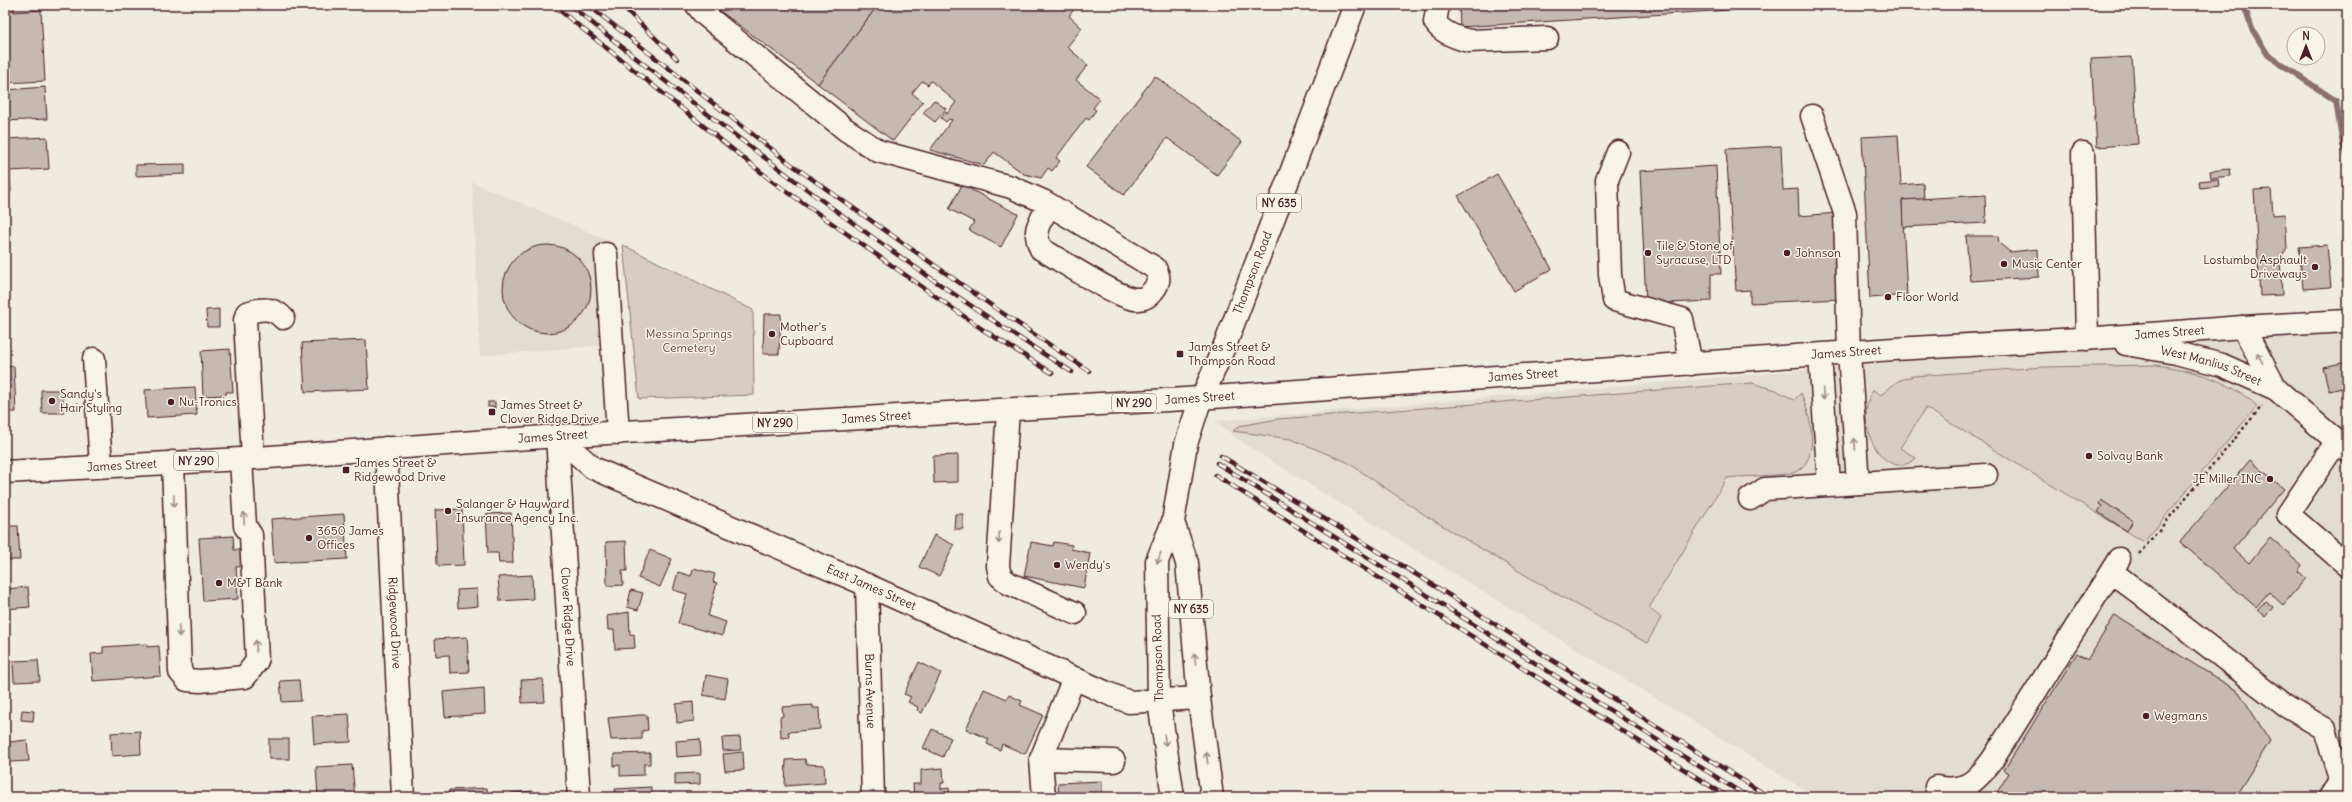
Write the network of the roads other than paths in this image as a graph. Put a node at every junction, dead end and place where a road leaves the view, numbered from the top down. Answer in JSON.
{"nodes":[{"id":1,"x":697,"y":5,"type":"edge"},
{"id":2,"x":1356,"y":5,"type":"edge"},
{"id":3,"x":1438,"y":5,"type":"edge"},
{"id":4,"x":1547,"y":38,"type":"dead end"},
{"id":5,"x":1812,"y":116,"type":"dead end"},
{"id":6,"x":1618,"y":152,"type":"dead end"},
{"id":7,"x":2083,"y":153,"type":"dead end"},
{"id":8,"x":1050,"y":205,"type":"junction"},
{"id":9,"x":606,"y":254,"type":"dead end"},
{"id":10,"x":283,"y":318,"type":"dead end"},
{"id":11,"x":2347,"y":321,"type":"edge"},
{"id":12,"x":2243,"y":327,"type":"junction"},
{"id":13,"x":2092,"y":339,"type":"junction"},
{"id":14,"x":1850,"y":353,"type":"junction"},
{"id":15,"x":1820,"y":356,"type":"junction"},
{"id":16,"x":94,"y":359,"type":"dead end"},
{"id":17,"x":1691,"y":364,"type":"junction"},
{"id":18,"x":2276,"y":389,"type":"junction"},
{"id":19,"x":1202,"y":398,"type":"junction"},
{"id":20,"x":1008,"y":410,"type":"junction"},
{"id":21,"x":618,"y":433,"type":"junction"},
{"id":22,"x":557,"y":436,"type":"junction"},
{"id":23,"x":2342,"y":445,"type":"edge"},
{"id":24,"x":386,"y":448,"type":"junction"},
{"id":25,"x":247,"y":458,"type":"junction"},
{"id":26,"x":173,"y":462,"type":"junction"},
{"id":27,"x":101,"y":466,"type":"junction"},
{"id":28,"x":5,"y":472,"type":"edge"},
{"id":29,"x":1986,"y":475,"type":"dead end"},
{"id":30,"x":1858,"y":483,"type":"junction"},
{"id":31,"x":1829,"y":484,"type":"junction"},
{"id":32,"x":1750,"y":498,"type":"dead end"},
{"id":33,"x":1174,"y":522,"type":"junction"},
{"id":34,"x":2347,"y":565,"type":"edge"},
{"id":35,"x":867,"y":585,"type":"junction"},
{"id":36,"x":1075,"y":613,"type":"dead end"},
{"id":37,"x":1074,"y":678,"type":"junction"},
{"id":38,"x":1199,"y":698,"type":"junction"},
{"id":39,"x":1159,"y":702,"type":"junction"},
{"id":40,"x":1041,"y":759,"type":"junction"},
{"id":41,"x":1114,"y":761,"type":"dead end"},
{"id":42,"x":1936,"y":787,"type":"dead end"},
{"id":43,"x":403,"y":797,"type":"edge"},
{"id":44,"x":579,"y":797,"type":"edge"},
{"id":45,"x":873,"y":797,"type":"edge"},
{"id":46,"x":1044,"y":797,"type":"edge"},
{"id":47,"x":1173,"y":797,"type":"edge"},
{"id":48,"x":1212,"y":797,"type":"edge"},
{"id":49,"x":2331,"y":797,"type":"edge"}],
"edges":[{"from":1,"to":8,"type":"main road"},
{"from":2,"to":19,"type":"main road","name":"Thompson Road","number":"NY 635"},
{"from":3,"to":4,"type":"main road"},
{"from":5,"to":14,"type":"main road"},
{"from":6,"to":17,"type":"main road"},
{"from":7,"to":13,"type":"main road"},
{"from":8,"to":8,"type":"main road"},
{"from":9,"to":21,"type":"main road"},
{"from":10,"to":25,"type":"main road"},
{"from":11,"to":12,"type":"main road","name":"James Street"},
{"from":12,"to":13,"type":"main road","name":"James Street"},
{"from":18,"to":12,"type":"main road","name":"West Manlius Street","one_way":true},
{"from":13,"to":14,"type":"main road","name":"James Street","number":"NY 290"},
{"from":13,"to":18,"type":"main road","name":"West Manlius Street","number":"NY 290"},
{"from":14,"to":15,"type":"main road","name":"James Street","number":"NY 290"},
{"from":30,"to":14,"type":"main road","one_way":true},
{"from":15,"to":17,"type":"main road","name":"James Street","number":"NY 290"},
{"from":15,"to":31,"type":"main road","one_way":true},
{"from":16,"to":27,"type":"main road"},
{"from":17,"to":19,"type":"main road","name":"James Street","number":"NY 290"},
{"from":18,"to":23,"type":"main road","name":"West Manlius Street","number":"NY 290"},
{"from":19,"to":20,"type":"main road","name":"James Street","number":"NY 290"},
{"from":19,"to":33,"type":"main road","name":"Thompson Road","number":"NY 635"},
{"from":20,"to":21,"type":"main road","name":"James Street","number":"NY 290"},
{"from":20,"to":36,"type":"main road","one_way":true},
{"from":21,"to":22,"type":"main road","name":"James Street","number":"NY 290"},
{"from":22,"to":24,"type":"main road","name":"James Street","number":"NY 290"},
{"from":22,"to":35,"type":"main road","name":"East James Street"},
{"from":22,"to":44,"type":"main road","name":"Clover Ridge Drive"},
{"from":23,"to":34,"type":"main road"},
{"from":24,"to":25,"type":"main road","name":"James Street","number":"NY 290"},
{"from":24,"to":43,"type":"main road","name":"Ridgewood Drive"},
{"from":25,"to":26,"type":"main road","name":"James Street","number":"NY 290"},
{"from":26,"to":25,"type":"main road","one_way":true},
{"from":26,"to":27,"type":"main road","name":"James Street","number":"NY 290"},
{"from":27,"to":28,"type":"main road","name":"James Street","number":"NY 290"},
{"from":29,"to":30,"type":"main road"},
{"from":30,"to":31,"type":"main road"},
{"from":31,"to":32,"type":"main road"},
{"from":38,"to":33,"type":"main road","name":"Thompson Road","number":"NY 635","one_way":true},
{"from":33,"to":39,"type":"main road","name":"Thompson Road","number":"NY 635","one_way":true},
{"from":35,"to":37,"type":"main road","name":"East James Street"},
{"from":35,"to":45,"type":"main road","name":"Burns Avenue"},
{"from":37,"to":39,"type":"main road","name":"East James Street"},
{"from":37,"to":40,"type":"main road"},
{"from":38,"to":39,"type":"main road","name":"East James Street"},
{"from":48,"to":38,"type":"main road","name":"Thompson Road","number":"NY 635","one_way":true},
{"from":39,"to":47,"type":"main road","name":"Thompson Road","number":"NY 635","one_way":true},
{"from":40,"to":41,"type":"main road"},
{"from":40,"to":46,"type":"main road"},
{"from":42,"to":49,"type":"main road"}]}
